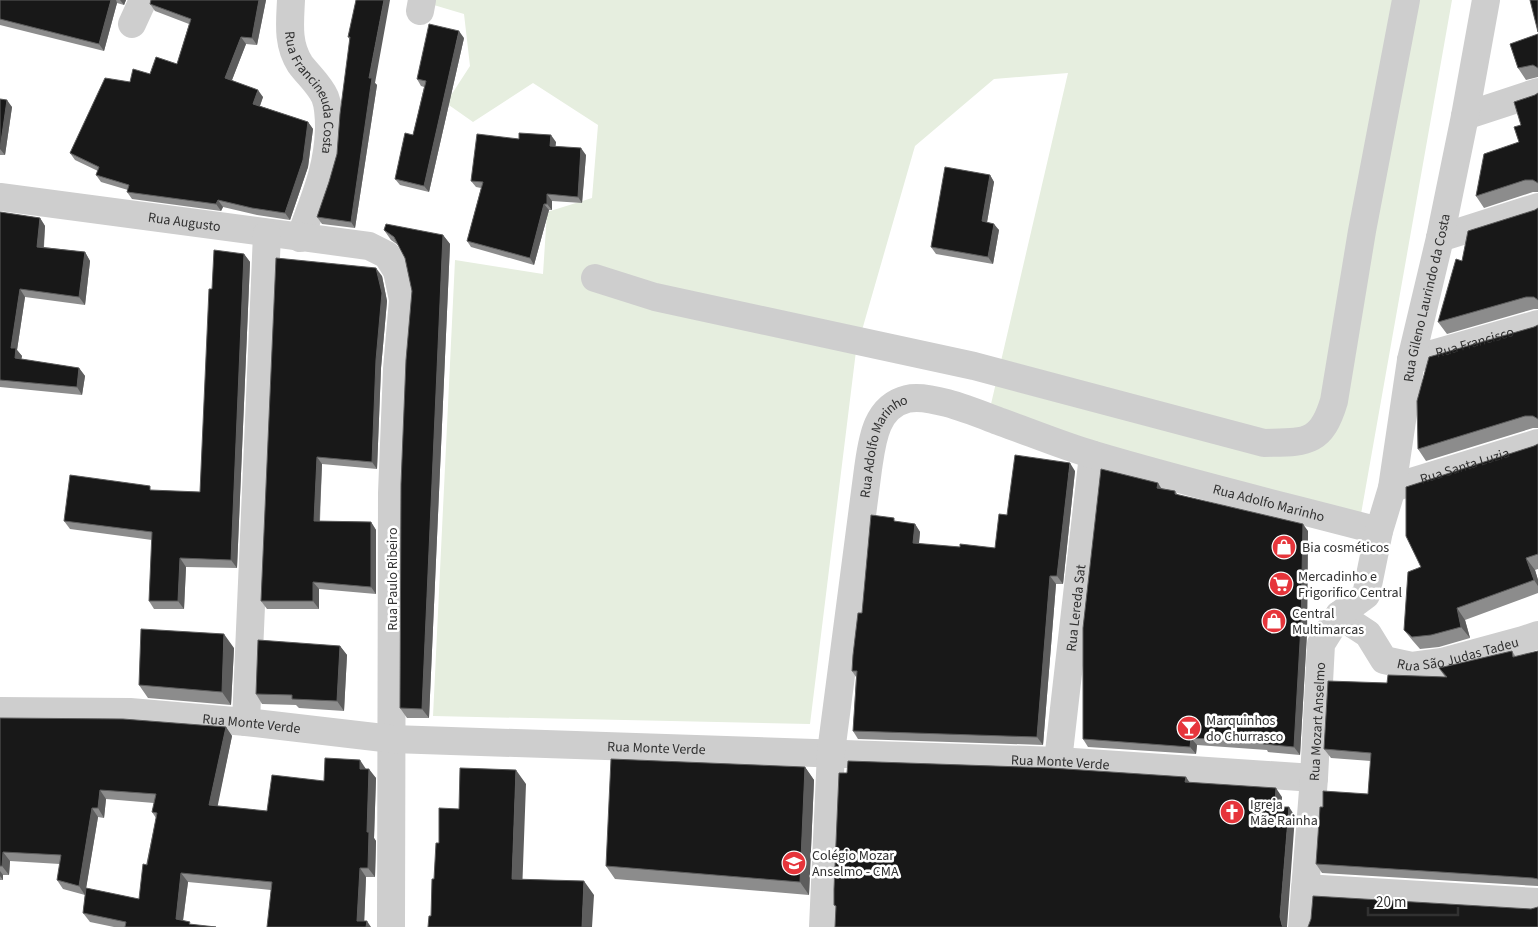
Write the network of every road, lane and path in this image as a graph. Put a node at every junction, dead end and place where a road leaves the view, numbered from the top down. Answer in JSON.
{"nodes":[{"id":1,"x":291,"y":0,"type":"edge"},
{"id":2,"x":1406,"y":0,"type":"edge"},
{"id":3,"x":1486,"y":0,"type":"edge"},
{"id":4,"x":1538,"y":92,"type":"edge"},
{"id":5,"x":1466,"y":116,"type":"junction"},
{"id":6,"x":0,"y":198,"type":"edge"},
{"id":7,"x":1538,"y":207,"type":"edge"},
{"id":8,"x":267,"y":234,"type":"junction"},
{"id":9,"x":300,"y":238,"type":"junction"},
{"id":10,"x":1440,"y":238,"type":"junction"},
{"id":11,"x":369,"y":246,"type":"joint"},
{"id":12,"x":595,"y":278,"type":"dead end"},
{"id":13,"x":1538,"y":324,"type":"edge"},
{"id":14,"x":1411,"y":360,"type":"junction"},
{"id":15,"x":974,"y":366,"type":"junction"},
{"id":16,"x":961,"y":408,"type":"junction"},
{"id":17,"x":1538,"y":443,"type":"edge"},
{"id":18,"x":1093,"y":455,"type":"junction"},
{"id":19,"x":1392,"y":488,"type":"junction"},
{"id":20,"x":1379,"y":531,"type":"junction"},
{"id":21,"x":1366,"y":595,"type":"joint"},
{"id":22,"x":1339,"y":615,"type":"junction"},
{"id":23,"x":1538,"y":635,"type":"edge"},
{"id":24,"x":0,"y":711,"type":"edge"},
{"id":25,"x":246,"y":722,"type":"junction"},
{"id":26,"x":392,"y":739,"type":"junction"},
{"id":27,"x":831,"y":752,"type":"junction"},
{"id":28,"x":1058,"y":761,"type":"junction"},
{"id":29,"x":1314,"y":778,"type":"junction"},
{"id":30,"x":1305,"y":888,"type":"junction"},
{"id":31,"x":1538,"y":902,"type":"edge"},
{"id":32,"x":391,"y":927,"type":"edge"},
{"id":33,"x":823,"y":927,"type":"edge"},
{"id":34,"x":1302,"y":927,"type":"edge"}],
"edges":[{"from":1,"to":9,"type":"street","name":"Rua Francineuda Costa"},
{"from":2,"to":15,"type":"street"},
{"from":3,"to":5,"type":"street","name":"Rua Gileno Laurindo da Costa"},
{"from":4,"to":5,"type":"street"},
{"from":5,"to":10,"type":"street","name":"Rua Gileno Laurindo da Costa"},
{"from":6,"to":8,"type":"street","name":"Rua Augusto"},
{"from":7,"to":10,"type":"street"},
{"from":8,"to":9,"type":"street","name":"Rua Augusto"},
{"from":8,"to":25,"type":"street"},
{"from":9,"to":11,"type":"street","name":"Rua Augusto"},
{"from":10,"to":14,"type":"street","name":"Rua Gileno Laurindo da Costa"},
{"from":11,"to":26,"type":"street","name":"Rua Paulo Ribeiro"},
{"from":12,"to":15,"type":"street"},
{"from":13,"to":14,"type":"street","name":"Rua Francisco"},
{"from":14,"to":19,"type":"street","name":"Rua Gileno Laurindo da Costa"},
{"from":15,"to":16,"type":"street"},
{"from":16,"to":18,"type":"street","name":"Rua Adolfo Marinho"},
{"from":16,"to":27,"type":"street","name":"Rua Adolfo Marinho"},
{"from":17,"to":19,"type":"street","name":"Rua Santa Luzia"},
{"from":18,"to":20,"type":"street","name":"Rua Adolfo Marinho"},
{"from":18,"to":28,"type":"street","name":"Rua Lereda Sat"},
{"from":19,"to":20,"type":"street","name":"Rua Gileno Laurindo da Costa"},
{"from":20,"to":21,"type":"street","name":"Rua Gileno Laurindo da Costa"},
{"from":21,"to":22,"type":"street","name":"Rua Mozart Anselmo"},
{"from":22,"to":23,"type":"street","name":"Rua São Judas Tadeu"},
{"from":22,"to":29,"type":"street","name":"Rua Mozart Anselmo"},
{"from":24,"to":25,"type":"street","name":"Rua Monte Verde"},
{"from":25,"to":26,"type":"street","name":"Rua Monte Verde"},
{"from":26,"to":27,"type":"street","name":"Rua Monte Verde"},
{"from":26,"to":32,"type":"street","name":"Rua Paulo Ribeiro"},
{"from":27,"to":28,"type":"street","name":"Rua Monte Verde"},
{"from":27,"to":33,"type":"street","name":"Rua Adolfo Marinho"},
{"from":28,"to":29,"type":"street","name":"Rua Monte Verde"},
{"from":29,"to":30,"type":"street","name":"Rua Mozart Anselmo"},
{"from":30,"to":31,"type":"street"},
{"from":30,"to":34,"type":"street","name":"Rua Mozart Anselmo"}]}
